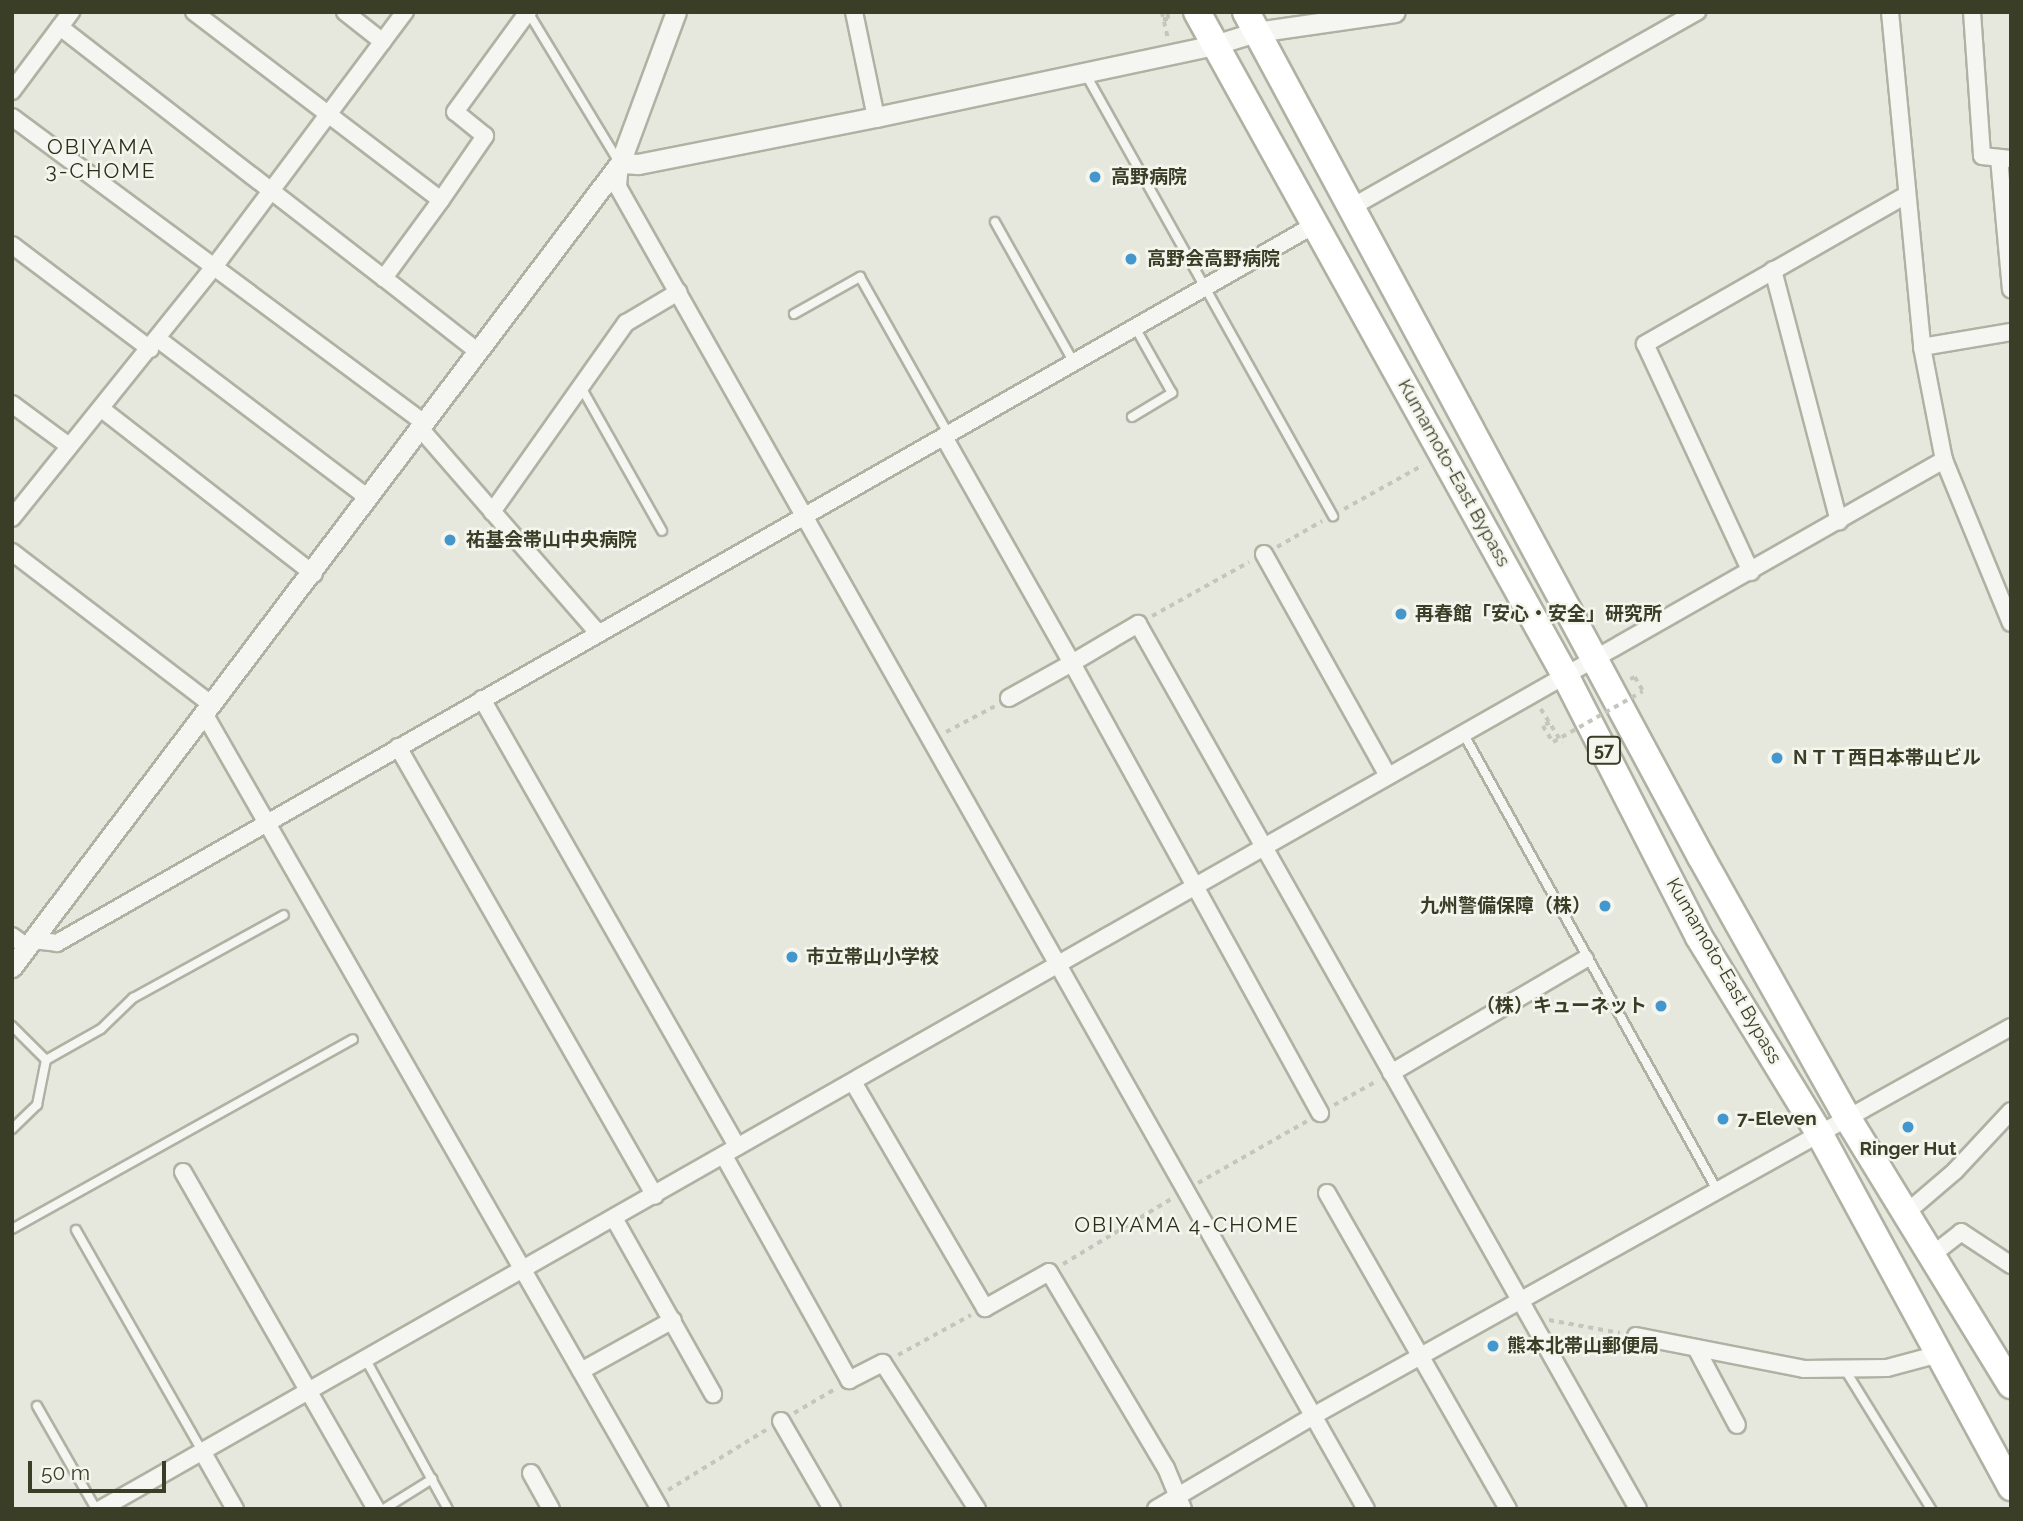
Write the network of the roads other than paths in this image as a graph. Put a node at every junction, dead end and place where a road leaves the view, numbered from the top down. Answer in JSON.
{"nodes":[{"id":1,"x":71,"y":12,"type":"edge"},
{"id":2,"x":194,"y":12,"type":"edge"},
{"id":3,"x":345,"y":12,"type":"edge"},
{"id":4,"x":405,"y":12,"type":"edge"},
{"id":5,"x":528,"y":12,"type":"edge"},
{"id":6,"x":676,"y":12,"type":"edge"},
{"id":7,"x":854,"y":12,"type":"edge"},
{"id":8,"x":1197,"y":12,"type":"edge"},
{"id":9,"x":1395,"y":12,"type":"edge"},
{"id":10,"x":1697,"y":12,"type":"edge"},
{"id":11,"x":1889,"y":12,"type":"edge"},
{"id":12,"x":1972,"y":12,"type":"edge"},
{"id":13,"x":1251,"y":22,"type":"edge"},
{"id":14,"x":60,"y":27,"type":"junction"},
{"id":15,"x":383,"y":41,"type":"junction"},
{"id":16,"x":1214,"y":45,"type":"junction"},
{"id":17,"x":1085,"y":72,"type":"junction"},
{"id":18,"x":12,"y":92,"type":"edge"},
{"id":19,"x":326,"y":116,"type":"junction"},
{"id":20,"x":12,"y":117,"type":"edge"},
{"id":21,"x":876,"y":117,"type":"junction"},
{"id":22,"x":2005,"y":159,"type":"edge"},
{"id":23,"x":620,"y":163,"type":"junction"},
{"id":24,"x":271,"y":190,"type":"junction"},
{"id":25,"x":1906,"y":195,"type":"junction"},
{"id":26,"x":441,"y":200,"type":"junction"},
{"id":27,"x":1350,"y":208,"type":"junction"},
{"id":28,"x":995,"y":222,"type":"dead end"},
{"id":29,"x":1316,"y":224,"type":"junction"},
{"id":30,"x":12,"y":246,"type":"edge"},
{"id":31,"x":214,"y":267,"type":"junction"},
{"id":32,"x":1773,"y":270,"type":"junction"},
{"id":33,"x":384,"y":278,"type":"junction"},
{"id":34,"x":1206,"y":289,"type":"junction"},
{"id":35,"x":2011,"y":289,"type":"edge"},
{"id":36,"x":678,"y":292,"type":"junction"},
{"id":37,"x":794,"y":314,"type":"dead end"},
{"id":38,"x":1136,"y":329,"type":"junction"},
{"id":39,"x":2011,"y":332,"type":"edge"},
{"id":40,"x":154,"y":344,"type":"junction"},
{"id":41,"x":1922,"y":347,"type":"junction"},
{"id":42,"x":477,"y":351,"type":"junction"},
{"id":43,"x":1074,"y":363,"type":"junction"},
{"id":44,"x":581,"y":387,"type":"junction"},
{"id":45,"x":12,"y":404,"type":"edge"},
{"id":46,"x":103,"y":410,"type":"junction"},
{"id":47,"x":1132,"y":417,"type":"dead end"},
{"id":48,"x":421,"y":425,"type":"junction"},
{"id":49,"x":947,"y":436,"type":"junction"},
{"id":50,"x":69,"y":446,"type":"junction"},
{"id":51,"x":1944,"y":460,"type":"junction"},
{"id":52,"x":368,"y":498,"type":"junction"},
{"id":53,"x":492,"y":512,"type":"junction"},
{"id":54,"x":806,"y":516,"type":"junction"},
{"id":55,"x":1333,"y":516,"type":"road end"},
{"id":56,"x":12,"y":518,"type":"edge"},
{"id":57,"x":1839,"y":521,"type":"junction"},
{"id":58,"x":662,"y":531,"type":"dead end"},
{"id":59,"x":12,"y":552,"type":"edge"},
{"id":60,"x":1264,"y":554,"type":"road end"},
{"id":61,"x":1751,"y":572,"type":"junction"},
{"id":62,"x":314,"y":574,"type":"junction"},
{"id":63,"x":2011,"y":623,"type":"edge"},
{"id":64,"x":599,"y":634,"type":"junction"},
{"id":65,"x":1593,"y":660,"type":"junction"},
{"id":66,"x":1072,"y":663,"type":"junction"},
{"id":67,"x":1565,"y":675,"type":"junction"},
{"id":68,"x":1009,"y":698,"type":"road end"},
{"id":69,"x":482,"y":699,"type":"junction"},
{"id":70,"x":208,"y":710,"type":"junction"},
{"id":71,"x":1463,"y":733,"type":"junction"},
{"id":72,"x":398,"y":747,"type":"junction"},
{"id":73,"x":1388,"y":776,"type":"junction"},
{"id":74,"x":267,"y":822,"type":"junction"},
{"id":75,"x":1261,"y":847,"type":"junction"},
{"id":76,"x":1193,"y":888,"type":"junction"},
{"id":77,"x":284,"y":915,"type":"dead end"},
{"id":78,"x":24,"y":941,"type":"edge"},
{"id":79,"x":1585,"y":960,"type":"junction"},
{"id":80,"x":12,"y":967,"type":"edge"},
{"id":81,"x":1058,"y":967,"type":"junction"},
{"id":82,"x":12,"y":1026,"type":"edge"},
{"id":83,"x":2011,"y":1027,"type":"edge"},
{"id":84,"x":353,"y":1039,"type":"dead end"},
{"id":85,"x":46,"y":1060,"type":"junction"},
{"id":86,"x":1391,"y":1073,"type":"junction"},
{"id":87,"x":853,"y":1082,"type":"junction"},
{"id":88,"x":2011,"y":1111,"type":"edge"},
{"id":89,"x":1320,"y":1113,"type":"road end"},
{"id":90,"x":1848,"y":1119,"type":"junction"},
{"id":91,"x":12,"y":1129,"type":"edge"},
{"id":92,"x":1819,"y":1133,"type":"junction"},
{"id":93,"x":731,"y":1151,"type":"junction"},
{"id":94,"x":183,"y":1172,"type":"dead end"},
{"id":95,"x":1717,"y":1190,"type":"junction"},
{"id":96,"x":1327,"y":1193,"type":"dead end"},
{"id":97,"x":655,"y":1196,"type":"junction"},
{"id":98,"x":1906,"y":1213,"type":"junction"},
{"id":99,"x":615,"y":1220,"type":"junction"},
{"id":100,"x":12,"y":1229,"type":"edge"},
{"id":101,"x":76,"y":1230,"type":"dead end"},
{"id":102,"x":1932,"y":1255,"type":"junction"},
{"id":103,"x":2011,"y":1265,"type":"edge"},
{"id":104,"x":524,"y":1269,"type":"junction"},
{"id":105,"x":1520,"y":1301,"type":"junction"},
{"id":106,"x":673,"y":1320,"type":"junction"},
{"id":107,"x":1636,"y":1336,"type":"road end"},
{"id":108,"x":1696,"y":1348,"type":"junction"},
{"id":109,"x":1939,"y":1354,"type":"junction"},
{"id":110,"x":1422,"y":1356,"type":"junction"},
{"id":111,"x":366,"y":1360,"type":"junction"},
{"id":112,"x":1844,"y":1368,"type":"junction"},
{"id":113,"x":582,"y":1371,"type":"junction"},
{"id":114,"x":2008,"y":1374,"type":"edge"},
{"id":115,"x":310,"y":1391,"type":"junction"},
{"id":116,"x":713,"y":1394,"type":"dead end"},
{"id":117,"x":37,"y":1406,"type":"dead end"},
{"id":118,"x":1313,"y":1416,"type":"junction"},
{"id":119,"x":781,"y":1421,"type":"road end"},
{"id":120,"x":1737,"y":1425,"type":"dead end"},
{"id":121,"x":202,"y":1451,"type":"junction"},
{"id":122,"x":531,"y":1473,"type":"dead end"},
{"id":123,"x":432,"y":1479,"type":"junction"},
{"id":124,"x":2011,"y":1488,"type":"edge"},
{"id":125,"x":658,"y":1503,"type":"edge"},
{"id":126,"x":1180,"y":1503,"type":"edge"},
{"id":127,"x":99,"y":1509,"type":"edge"},
{"id":128,"x":235,"y":1509,"type":"edge"},
{"id":129,"x":376,"y":1509,"type":"edge"},
{"id":130,"x":384,"y":1509,"type":"edge"},
{"id":131,"x":448,"y":1509,"type":"edge"},
{"id":132,"x":551,"y":1509,"type":"edge"},
{"id":133,"x":832,"y":1509,"type":"edge"},
{"id":134,"x":977,"y":1509,"type":"edge"},
{"id":135,"x":1156,"y":1509,"type":"edge"},
{"id":136,"x":1366,"y":1509,"type":"edge"},
{"id":137,"x":1508,"y":1509,"type":"edge"},
{"id":138,"x":1638,"y":1509,"type":"edge"},
{"id":139,"x":1931,"y":1509,"type":"edge"}],
"edges":[{"from":1,"to":14,"type":"street"},
{"from":2,"to":19,"type":"street"},
{"from":3,"to":15,"type":"street"},
{"from":4,"to":15,"type":"street"},
{"from":5,"to":23,"type":"lane"},
{"from":5,"to":26,"type":"street"},
{"from":6,"to":23,"type":"street"},
{"from":7,"to":21,"type":"street"},
{"from":8,"to":16,"type":"highway","name":"Kumamoto-East Bypass","number":"57"},
{"from":9,"to":13,"type":"street"},
{"from":10,"to":27,"type":"street"},
{"from":11,"to":25,"type":"street"},
{"from":12,"to":22,"type":"street"},
{"from":13,"to":16,"type":"street"},
{"from":13,"to":27,"type":"highway","name":"Kumamoto-East Bypass","number":"57"},
{"from":14,"to":18,"type":"street"},
{"from":14,"to":24,"type":"street"},
{"from":15,"to":19,"type":"street"},
{"from":16,"to":17,"type":"street"},
{"from":16,"to":29,"type":"highway","name":"Kumamoto-East Bypass","number":"57"},
{"from":17,"to":21,"type":"street"},
{"from":17,"to":34,"type":"lane"},
{"from":19,"to":24,"type":"street"},
{"from":19,"to":26,"type":"street"},
{"from":20,"to":31,"type":"street"},
{"from":21,"to":23,"type":"street"},
{"from":22,"to":35,"type":"street"},
{"from":23,"to":36,"type":"street"},
{"from":23,"to":42,"type":"street"},
{"from":24,"to":31,"type":"street"},
{"from":24,"to":33,"type":"street"},
{"from":25,"to":32,"type":"street"},
{"from":25,"to":41,"type":"street"},
{"from":26,"to":33,"type":"street"},
{"from":27,"to":65,"type":"highway","name":"Kumamoto-East Bypass","number":"57"},
{"from":28,"to":43,"type":"lane"},
{"from":29,"to":34,"type":"street"},
{"from":29,"to":67,"type":"highway","name":"Kumamoto-East Bypass","number":"57"},
{"from":30,"to":40,"type":"street"},
{"from":31,"to":40,"type":"street"},
{"from":31,"to":48,"type":"street"},
{"from":32,"to":57,"type":"street"},
{"from":32,"to":61,"type":"street"},
{"from":33,"to":42,"type":"street"},
{"from":34,"to":38,"type":"street"},
{"from":34,"to":55,"type":"lane"},
{"from":36,"to":44,"type":"street"},
{"from":36,"to":54,"type":"street"},
{"from":37,"to":49,"type":"lane"},
{"from":38,"to":43,"type":"street"},
{"from":38,"to":47,"type":"lane"},
{"from":39,"to":41,"type":"street"},
{"from":40,"to":46,"type":"street"},
{"from":40,"to":52,"type":"street"},
{"from":41,"to":51,"type":"street"},
{"from":42,"to":48,"type":"street"},
{"from":43,"to":49,"type":"street"},
{"from":44,"to":53,"type":"street"},
{"from":44,"to":58,"type":"lane"},
{"from":45,"to":50,"type":"street"},
{"from":46,"to":50,"type":"street"},
{"from":46,"to":62,"type":"street"},
{"from":48,"to":52,"type":"street"},
{"from":48,"to":53,"type":"street"},
{"from":49,"to":54,"type":"street"},
{"from":49,"to":66,"type":"street"},
{"from":50,"to":56,"type":"street"},
{"from":51,"to":57,"type":"street"},
{"from":51,"to":63,"type":"street"},
{"from":52,"to":62,"type":"street"},
{"from":53,"to":64,"type":"street"},
{"from":54,"to":64,"type":"street"},
{"from":54,"to":81,"type":"street"},
{"from":57,"to":61,"type":"street"},
{"from":59,"to":70,"type":"street"},
{"from":60,"to":73,"type":"street"},
{"from":61,"to":65,"type":"street"},
{"from":62,"to":70,"type":"street"},
{"from":64,"to":69,"type":"street"},
{"from":65,"to":67,"type":"street"},
{"from":65,"to":90,"type":"highway","name":"Kumamoto-East Bypass","number":"57"},
{"from":66,"to":68,"type":"street"},
{"from":66,"to":75,"type":"street"},
{"from":66,"to":76,"type":"street"},
{"from":67,"to":71,"type":"street"},
{"from":67,"to":92,"type":"highway","name":"Kumamoto-East Bypass","number":"57"},
{"from":69,"to":72,"type":"street"},
{"from":69,"to":93,"type":"street"},
{"from":70,"to":74,"type":"street"},
{"from":70,"to":78,"type":"street"},
{"from":71,"to":73,"type":"street"},
{"from":71,"to":79,"type":"lane"},
{"from":72,"to":74,"type":"street"},
{"from":72,"to":97,"type":"street"},
{"from":73,"to":75,"type":"street"},
{"from":74,"to":78,"type":"street"},
{"from":74,"to":104,"type":"street"},
{"from":75,"to":76,"type":"street"},
{"from":75,"to":86,"type":"street"},
{"from":76,"to":81,"type":"street"},
{"from":76,"to":89,"type":"street"},
{"from":77,"to":85,"type":"lane"},
{"from":78,"to":80,"type":"street"},
{"from":79,"to":86,"type":"street"},
{"from":79,"to":95,"type":"lane"},
{"from":81,"to":87,"type":"street"},
{"from":81,"to":118,"type":"street"},
{"from":82,"to":85,"type":"lane"},
{"from":83,"to":90,"type":"street"},
{"from":84,"to":100,"type":"lane"},
{"from":85,"to":91,"type":"lane"},
{"from":86,"to":105,"type":"street"},
{"from":87,"to":93,"type":"street"},
{"from":87,"to":126,"type":"street"},
{"from":88,"to":98,"type":"street"},
{"from":90,"to":92,"type":"street"},
{"from":90,"to":98,"type":"highway","name":"Kumamoto-East Bypass","number":"57"},
{"from":92,"to":95,"type":"street"},
{"from":92,"to":109,"type":"highway","name":"Kumamoto-East Bypass","number":"57"},
{"from":93,"to":97,"type":"street"},
{"from":93,"to":134,"type":"street"},
{"from":94,"to":115,"type":"street"},
{"from":95,"to":105,"type":"street"},
{"from":96,"to":110,"type":"street"},
{"from":97,"to":99,"type":"street"},
{"from":98,"to":102,"type":"highway","name":"Kumamoto-East Bypass","number":"57"},
{"from":99,"to":104,"type":"street"},
{"from":99,"to":106,"type":"street"},
{"from":101,"to":121,"type":"lane"},
{"from":102,"to":103,"type":"street"},
{"from":102,"to":114,"type":"highway","name":"Kumamoto-East Bypass","number":"57"},
{"from":104,"to":111,"type":"street"},
{"from":104,"to":113,"type":"street"},
{"from":105,"to":110,"type":"street"},
{"from":105,"to":138,"type":"street"},
{"from":106,"to":113,"type":"street"},
{"from":106,"to":116,"type":"street"},
{"from":107,"to":108,"type":"street"},
{"from":108,"to":112,"type":"street"},
{"from":108,"to":120,"type":"street"},
{"from":109,"to":112,"type":"street"},
{"from":109,"to":124,"type":"highway","name":"Kumamoto-East Bypass","number":"57"},
{"from":110,"to":118,"type":"street"},
{"from":110,"to":137,"type":"street"},
{"from":111,"to":115,"type":"street"},
{"from":111,"to":123,"type":"lane"},
{"from":112,"to":139,"type":"lane"},
{"from":113,"to":125,"type":"street"},
{"from":115,"to":121,"type":"street"},
{"from":115,"to":129,"type":"street"},
{"from":117,"to":127,"type":"lane"},
{"from":118,"to":126,"type":"street"},
{"from":118,"to":136,"type":"street"},
{"from":119,"to":133,"type":"street"},
{"from":121,"to":127,"type":"street"},
{"from":121,"to":128,"type":"street"},
{"from":122,"to":132,"type":"street"},
{"from":123,"to":130,"type":"lane"},
{"from":123,"to":131,"type":"lane"},
{"from":126,"to":135,"type":"street"}]}
